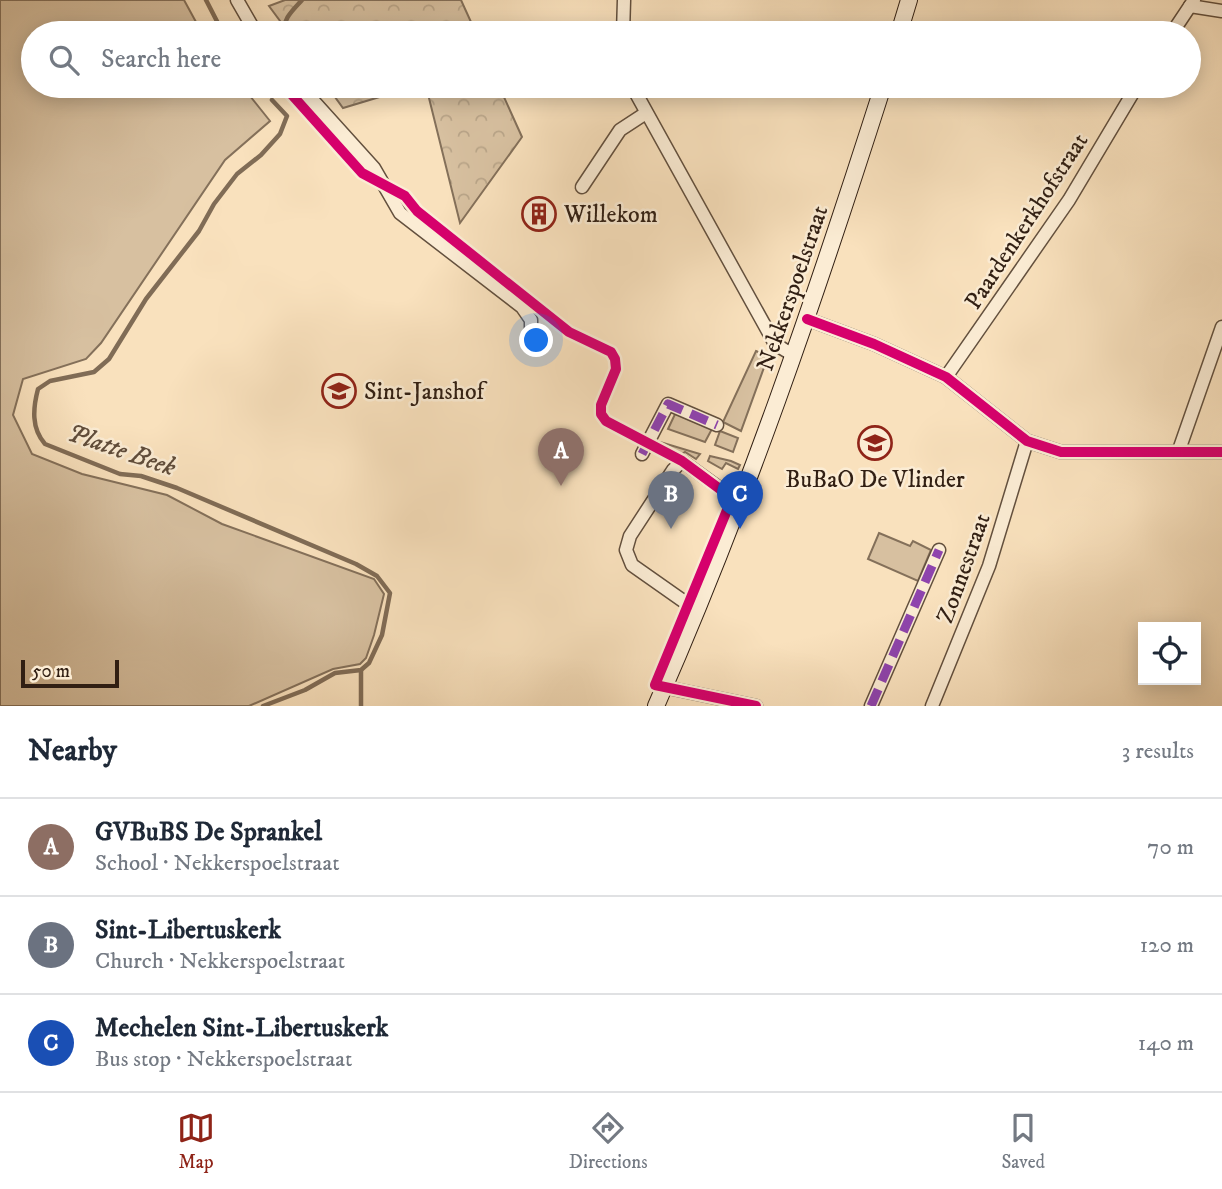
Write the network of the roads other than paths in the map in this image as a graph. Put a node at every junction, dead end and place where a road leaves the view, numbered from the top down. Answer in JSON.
{"nodes":[{"id":1,"x":237,"y":0,"type":"edge"},
{"id":2,"x":624,"y":0,"type":"edge"},
{"id":3,"x":909,"y":0,"type":"edge"},
{"id":4,"x":1192,"y":3,"type":"edge"},
{"id":5,"x":1222,"y":11,"type":"edge"},
{"id":6,"x":249,"y":21,"type":"edge"},
{"id":7,"x":623,"y":21,"type":"edge"},
{"id":8,"x":903,"y":21,"type":"edge"},
{"id":9,"x":1180,"y":21,"type":"edge"},
{"id":10,"x":311,"y":98,"type":"edge"},
{"id":11,"x":638,"y":98,"type":"edge"},
{"id":12,"x":879,"y":98,"type":"edge"},
{"id":13,"x":1131,"y":98,"type":"edge"},
{"id":14,"x":646,"y":113,"type":"junction"},
{"id":15,"x":582,"y":187,"type":"dead end"},
{"id":16,"x":807,"y":319,"type":"junction"},
{"id":17,"x":1222,"y":327,"type":"edge"},
{"id":18,"x":531,"y":345,"type":"dead end"},
{"id":19,"x":793,"y":355,"type":"junction"},
{"id":20,"x":946,"y":377,"type":"junction"},
{"id":21,"x":717,"y":425,"type":"dead end"},
{"id":22,"x":1027,"y":441,"type":"junction"},
{"id":23,"x":1179,"y":450,"type":"junction"},
{"id":24,"x":1222,"y":452,"type":"edge"},
{"id":25,"x":642,"y":454,"type":"dead end"},
{"id":26,"x":740,"y":503,"type":"junction"},
{"id":27,"x":939,"y":550,"type":"dead end"},
{"id":28,"x":696,"y":610,"type":"junction"},
{"id":29,"x":664,"y":687,"type":"junction"},
{"id":30,"x":656,"y":706,"type":"edge"},
{"id":31,"x":756,"y":706,"type":"edge"},
{"id":32,"x":871,"y":706,"type":"edge"},
{"id":33,"x":932,"y":706,"type":"edge"}],
"edges":[{"from":1,"to":6,"type":"street"},
{"from":2,"to":7,"type":"street"},
{"from":3,"to":8,"type":"main road"},
{"from":4,"to":5,"type":"street"},
{"from":4,"to":9,"type":"street"},
{"from":10,"to":18,"type":"street"},
{"from":11,"to":14,"type":"street"},
{"from":12,"to":16,"type":"main road","name":"Nekkerspoelstraat"},
{"from":13,"to":20,"type":"street","name":"Paardenkerkhofstraat"},
{"from":14,"to":15,"type":"street"},
{"from":14,"to":19,"type":"street"},
{"from":16,"to":19,"type":"main road","name":"Nekkerspoelstraat"},
{"from":16,"to":20,"type":"street"},
{"from":17,"to":23,"type":"street"},
{"from":19,"to":26,"type":"main road","name":"Nekkerspoelstraat"},
{"from":20,"to":22,"type":"street"},
{"from":21,"to":25,"type":"street"},
{"from":22,"to":23,"type":"street"},
{"from":22,"to":33,"type":"street","name":"Zonnestraat"},
{"from":23,"to":24,"type":"street"},
{"from":26,"to":28,"type":"main road","name":"Nekkerspoelstraat"},
{"from":26,"to":28,"type":"street"},
{"from":27,"to":32,"type":"street"},
{"from":28,"to":29,"type":"main road","name":"Nekkerspoelstraat"},
{"from":29,"to":30,"type":"main road","name":"Nekkerspoelstraat"},
{"from":29,"to":31,"type":"street"}]}
